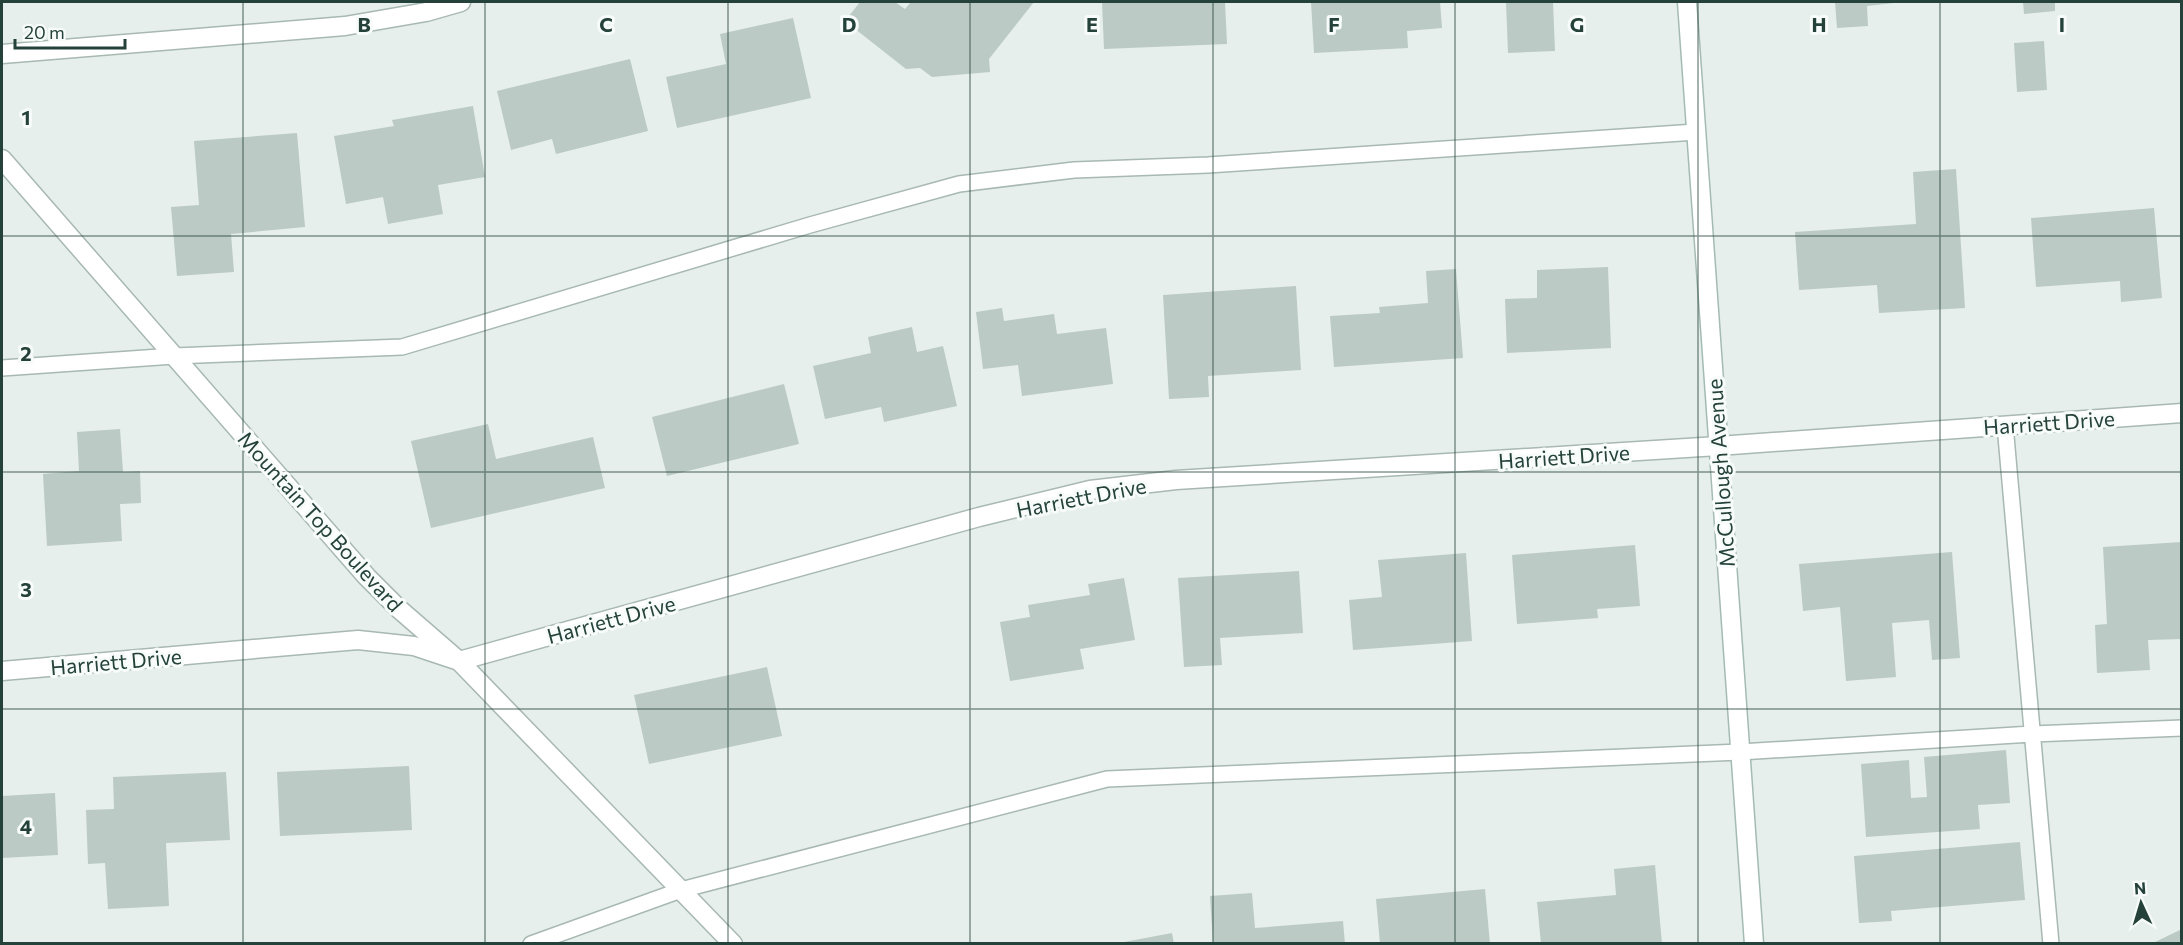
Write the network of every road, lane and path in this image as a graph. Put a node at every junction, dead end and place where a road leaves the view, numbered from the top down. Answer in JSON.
{"nodes":[{"id":1,"x":461,"y":2,"type":"edge"},
{"id":2,"x":1687,"y":2,"type":"edge"},
{"id":3,"x":2,"y":54,"type":"edge"},
{"id":4,"x":1696,"y":132,"type":"junction"},
{"id":5,"x":2,"y":159,"type":"edge"},
{"id":6,"x":174,"y":357,"type":"junction"},
{"id":7,"x":2,"y":368,"type":"edge"},
{"id":8,"x":2181,"y":413,"type":"edge"},
{"id":9,"x":2005,"y":425,"type":"junction"},
{"id":10,"x":1718,"y":446,"type":"junction"},
{"id":11,"x":459,"y":661,"type":"junction"},
{"id":12,"x":2,"y":671,"type":"edge"},
{"id":13,"x":2181,"y":728,"type":"edge"},
{"id":14,"x":2032,"y":734,"type":"junction"},
{"id":15,"x":1740,"y":752,"type":"junction"},
{"id":16,"x":681,"y":890,"type":"junction"},
{"id":17,"x":531,"y":944,"type":"edge"},
{"id":18,"x":733,"y":944,"type":"edge"},
{"id":19,"x":1754,"y":944,"type":"edge"},
{"id":20,"x":2051,"y":944,"type":"edge"}],
"edges":[{"from":1,"to":3,"type":"street"},
{"from":2,"to":4,"type":"street","name":"McCullough Avenue"},
{"from":4,"to":6,"type":"lane"},
{"from":4,"to":10,"type":"street","name":"McCullough Avenue"},
{"from":5,"to":6,"type":"street","name":"Mountain Top Boulevard"},
{"from":6,"to":7,"type":"lane"},
{"from":6,"to":11,"type":"street","name":"Mountain Top Boulevard"},
{"from":8,"to":9,"type":"street","name":"Harriett Drive"},
{"from":9,"to":10,"type":"street","name":"Harriett Drive"},
{"from":9,"to":14,"type":"lane"},
{"from":10,"to":11,"type":"street","name":"Harriett Drive"},
{"from":10,"to":15,"type":"street","name":"McCullough Avenue"},
{"from":11,"to":12,"type":"street","name":"Harriett Drive"},
{"from":11,"to":16,"type":"street","name":"Mountain Top Boulevard"},
{"from":13,"to":14,"type":"lane"},
{"from":14,"to":15,"type":"lane"},
{"from":14,"to":20,"type":"lane"},
{"from":15,"to":16,"type":"lane"},
{"from":15,"to":19,"type":"street","name":"McCullough Avenue"},
{"from":16,"to":17,"type":"lane"},
{"from":16,"to":18,"type":"street","name":"Mountain Top Boulevard"}]}
